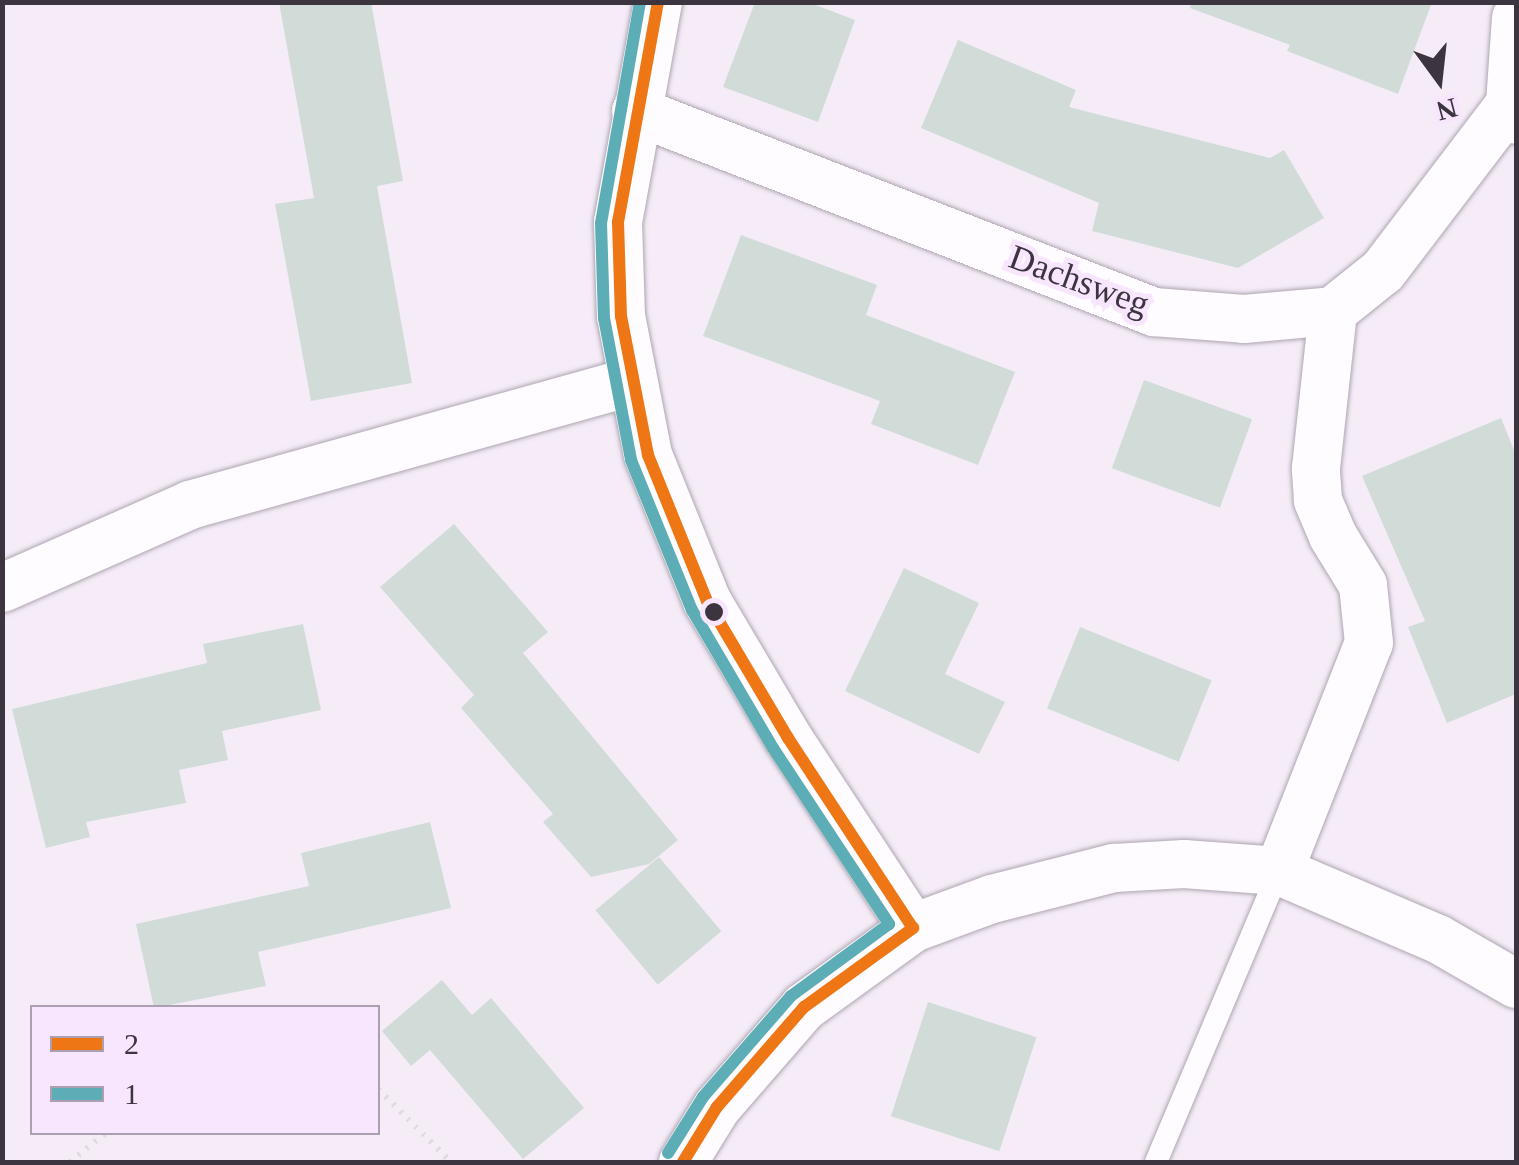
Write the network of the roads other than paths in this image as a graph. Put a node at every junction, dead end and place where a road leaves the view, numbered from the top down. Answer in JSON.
{"nodes":[{"id":1,"x":658,"y":2,"type":"edge"},
{"id":2,"x":1516,"y":18,"type":"edge"},
{"id":3,"x":636,"y":111,"type":"junction"},
{"id":4,"x":1513,"y":112,"type":"edge"},
{"id":5,"x":1333,"y":311,"type":"junction"},
{"id":6,"x":631,"y":382,"type":"junction"},
{"id":7,"x":2,"y":588,"type":"edge"},
{"id":8,"x":1279,"y":871,"type":"junction"},
{"id":9,"x":912,"y":928,"type":"junction"},
{"id":10,"x":1516,"y":984,"type":"edge"},
{"id":11,"x":683,"y":1162,"type":"edge"},
{"id":12,"x":1156,"y":1162,"type":"edge"}],
"edges":[{"from":1,"to":3,"type":"street"},
{"from":2,"to":4,"type":"street"},
{"from":3,"to":5,"type":"street","name":"Dachsweg"},
{"from":3,"to":6,"type":"street"},
{"from":4,"to":5,"type":"street"},
{"from":5,"to":8,"type":"street"},
{"from":6,"to":7,"type":"street"},
{"from":6,"to":9,"type":"street"},
{"from":8,"to":9,"type":"street"},
{"from":8,"to":10,"type":"street"},
{"from":8,"to":12,"type":"lane"},
{"from":9,"to":11,"type":"street"}]}
